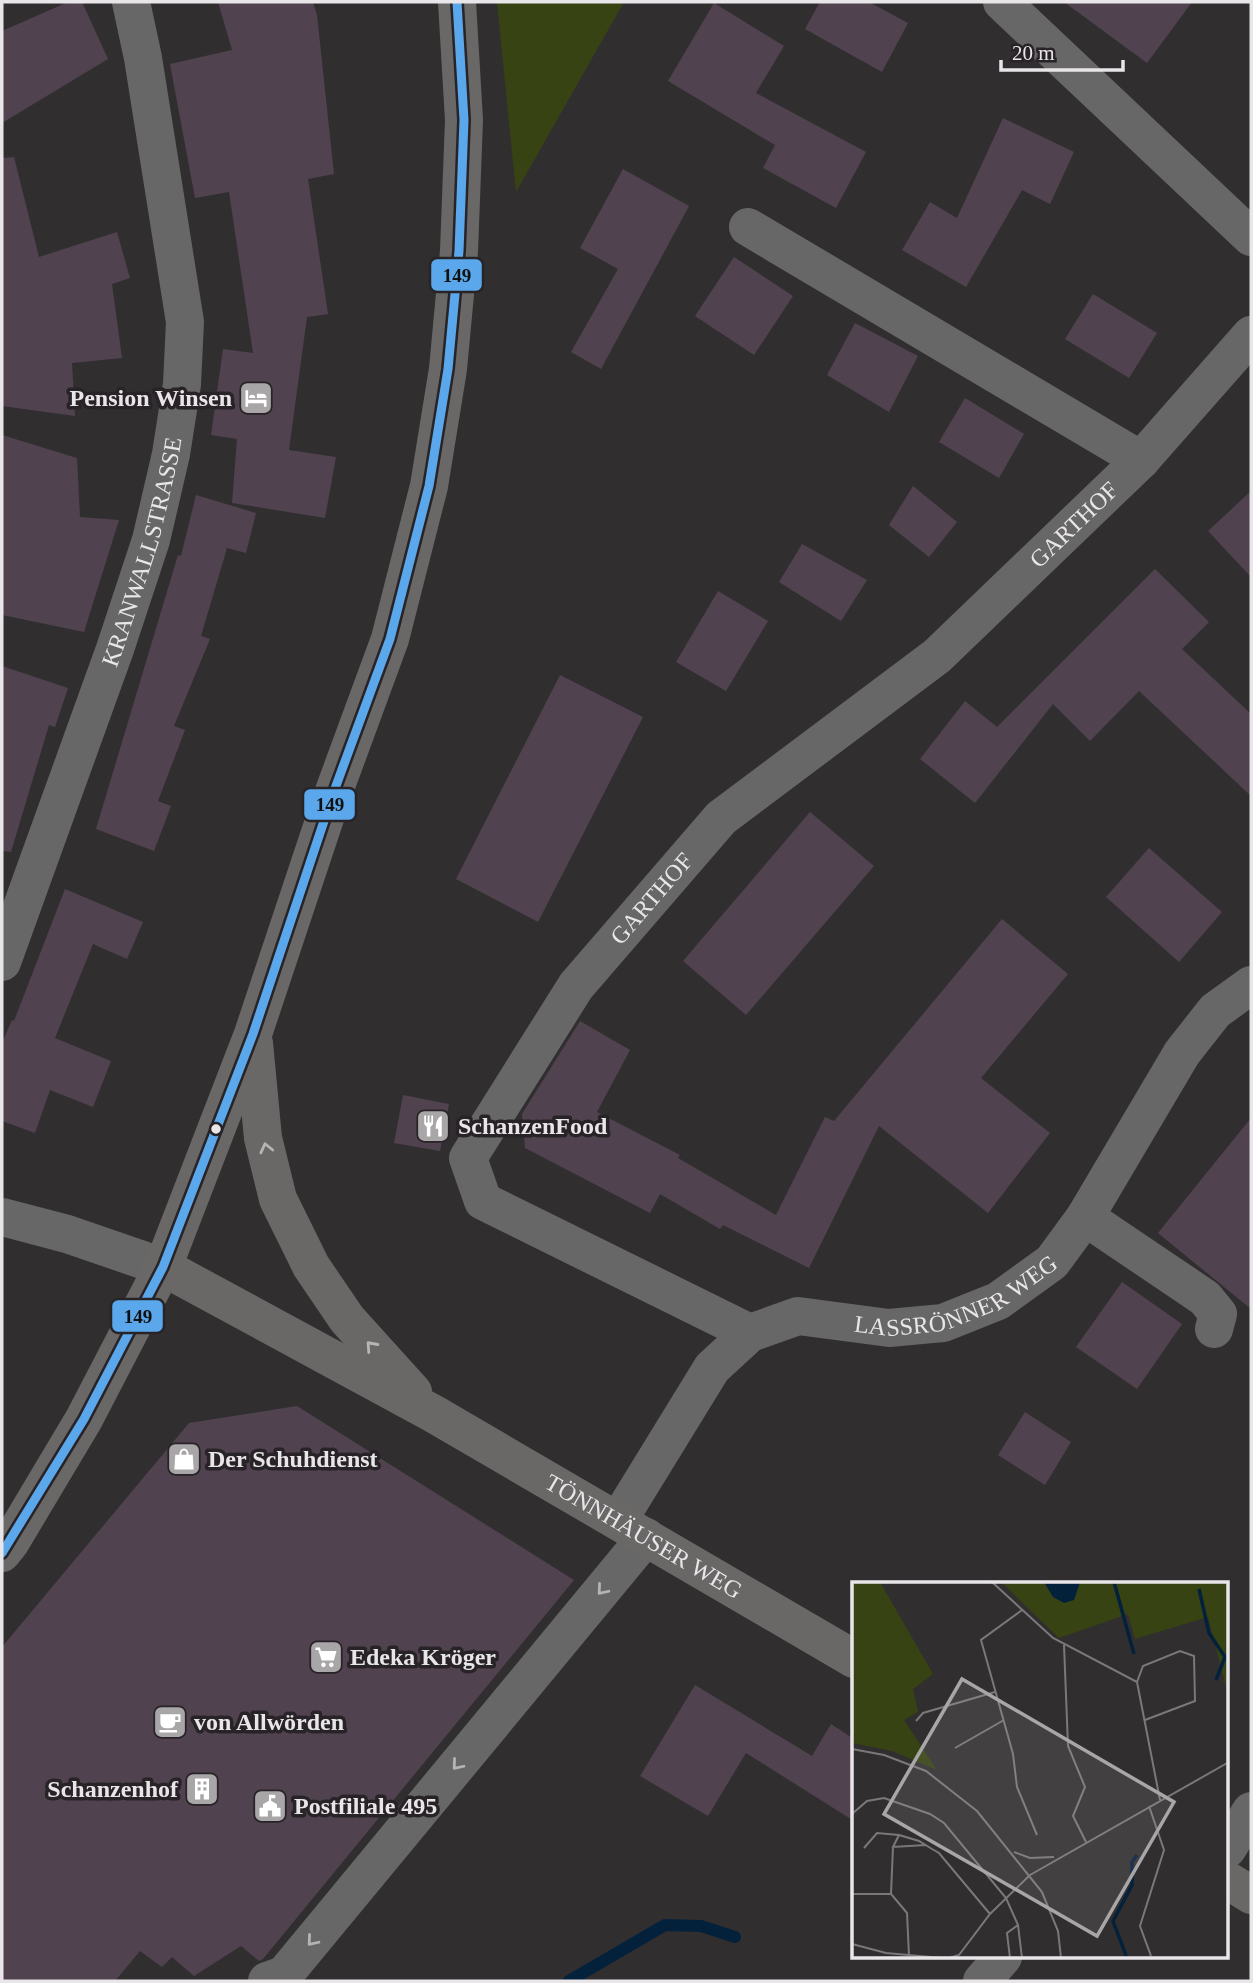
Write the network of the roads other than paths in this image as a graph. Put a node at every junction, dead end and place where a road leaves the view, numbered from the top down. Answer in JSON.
{"nodes":[{"id":1,"x":131,"y":2,"type":"edge"},
{"id":2,"x":457,"y":2,"type":"edge"},
{"id":3,"x":1002,"y":2,"type":"edge"},
{"id":4,"x":748,"y":227,"type":"dead end"},
{"id":5,"x":1251,"y":237,"type":"edge"},
{"id":6,"x":1251,"y":335,"type":"edge"},
{"id":7,"x":1141,"y":460,"type":"junction"},
{"id":8,"x":2,"y":962,"type":"edge"},
{"id":9,"x":1251,"y":985,"type":"edge"},
{"id":10,"x":253,"y":1034,"type":"junction"},
{"id":11,"x":2,"y":1217,"type":"edge"},
{"id":12,"x":1085,"y":1217,"type":"junction"},
{"id":13,"x":163,"y":1267,"type":"junction"},
{"id":14,"x":1214,"y":1329,"type":"dead end"},
{"id":15,"x":750,"y":1333,"type":"junction"},
{"id":16,"x":434,"y":1414,"type":"junction"},
{"id":17,"x":632,"y":1530,"type":"junction"},
{"id":18,"x":2,"y":1553,"type":"edge"},
{"id":19,"x":852,"y":1658,"type":"edge"},
{"id":20,"x":1251,"y":1811,"type":"edge"},
{"id":21,"x":1228,"y":1847,"type":"edge"},
{"id":22,"x":1228,"y":1881,"type":"edge"},
{"id":23,"x":1251,"y":1895,"type":"edge"},
{"id":24,"x":1002,"y":1958,"type":"edge"},
{"id":25,"x":267,"y":1981,"type":"edge"},
{"id":26,"x":982,"y":1981,"type":"edge"}],
"edges":[{"from":1,"to":8,"type":"street","name":"KRANWALLSTRASSE"},
{"from":2,"to":10,"type":"main road"},
{"from":3,"to":5,"type":"street"},
{"from":4,"to":7,"type":"street","name":"GARTHOF"},
{"from":6,"to":7,"type":"street","name":"GARTHOF"},
{"from":7,"to":15,"type":"street","name":"GARTHOF"},
{"from":9,"to":12,"type":"street","name":"LASSRÖNNER WEG"},
{"from":10,"to":13,"type":"main road"},
{"from":16,"to":10,"type":"main road","name":"TÖNNHÄUSER WEG","one_way":true},
{"from":11,"to":13,"type":"street"},
{"from":12,"to":14,"type":"street"},
{"from":12,"to":15,"type":"street","name":"LASSRÖNNER WEG"},
{"from":13,"to":16,"type":"main road","name":"TÖNNHÄUSER WEG"},
{"from":13,"to":18,"type":"main road"},
{"from":15,"to":17,"type":"street","name":"LASSRÖNNER WEG"},
{"from":16,"to":17,"type":"main road","name":"TÖNNHÄUSER WEG"},
{"from":17,"to":19,"type":"main road","name":"TÖNNHÄUSER WEG"},
{"from":17,"to":25,"type":"street","name":"LASSRÖNNER WEG","one_way":true},
{"from":20,"to":21,"type":"street"},
{"from":22,"to":23,"type":"main road"},
{"from":24,"to":26,"type":"street"}]}
